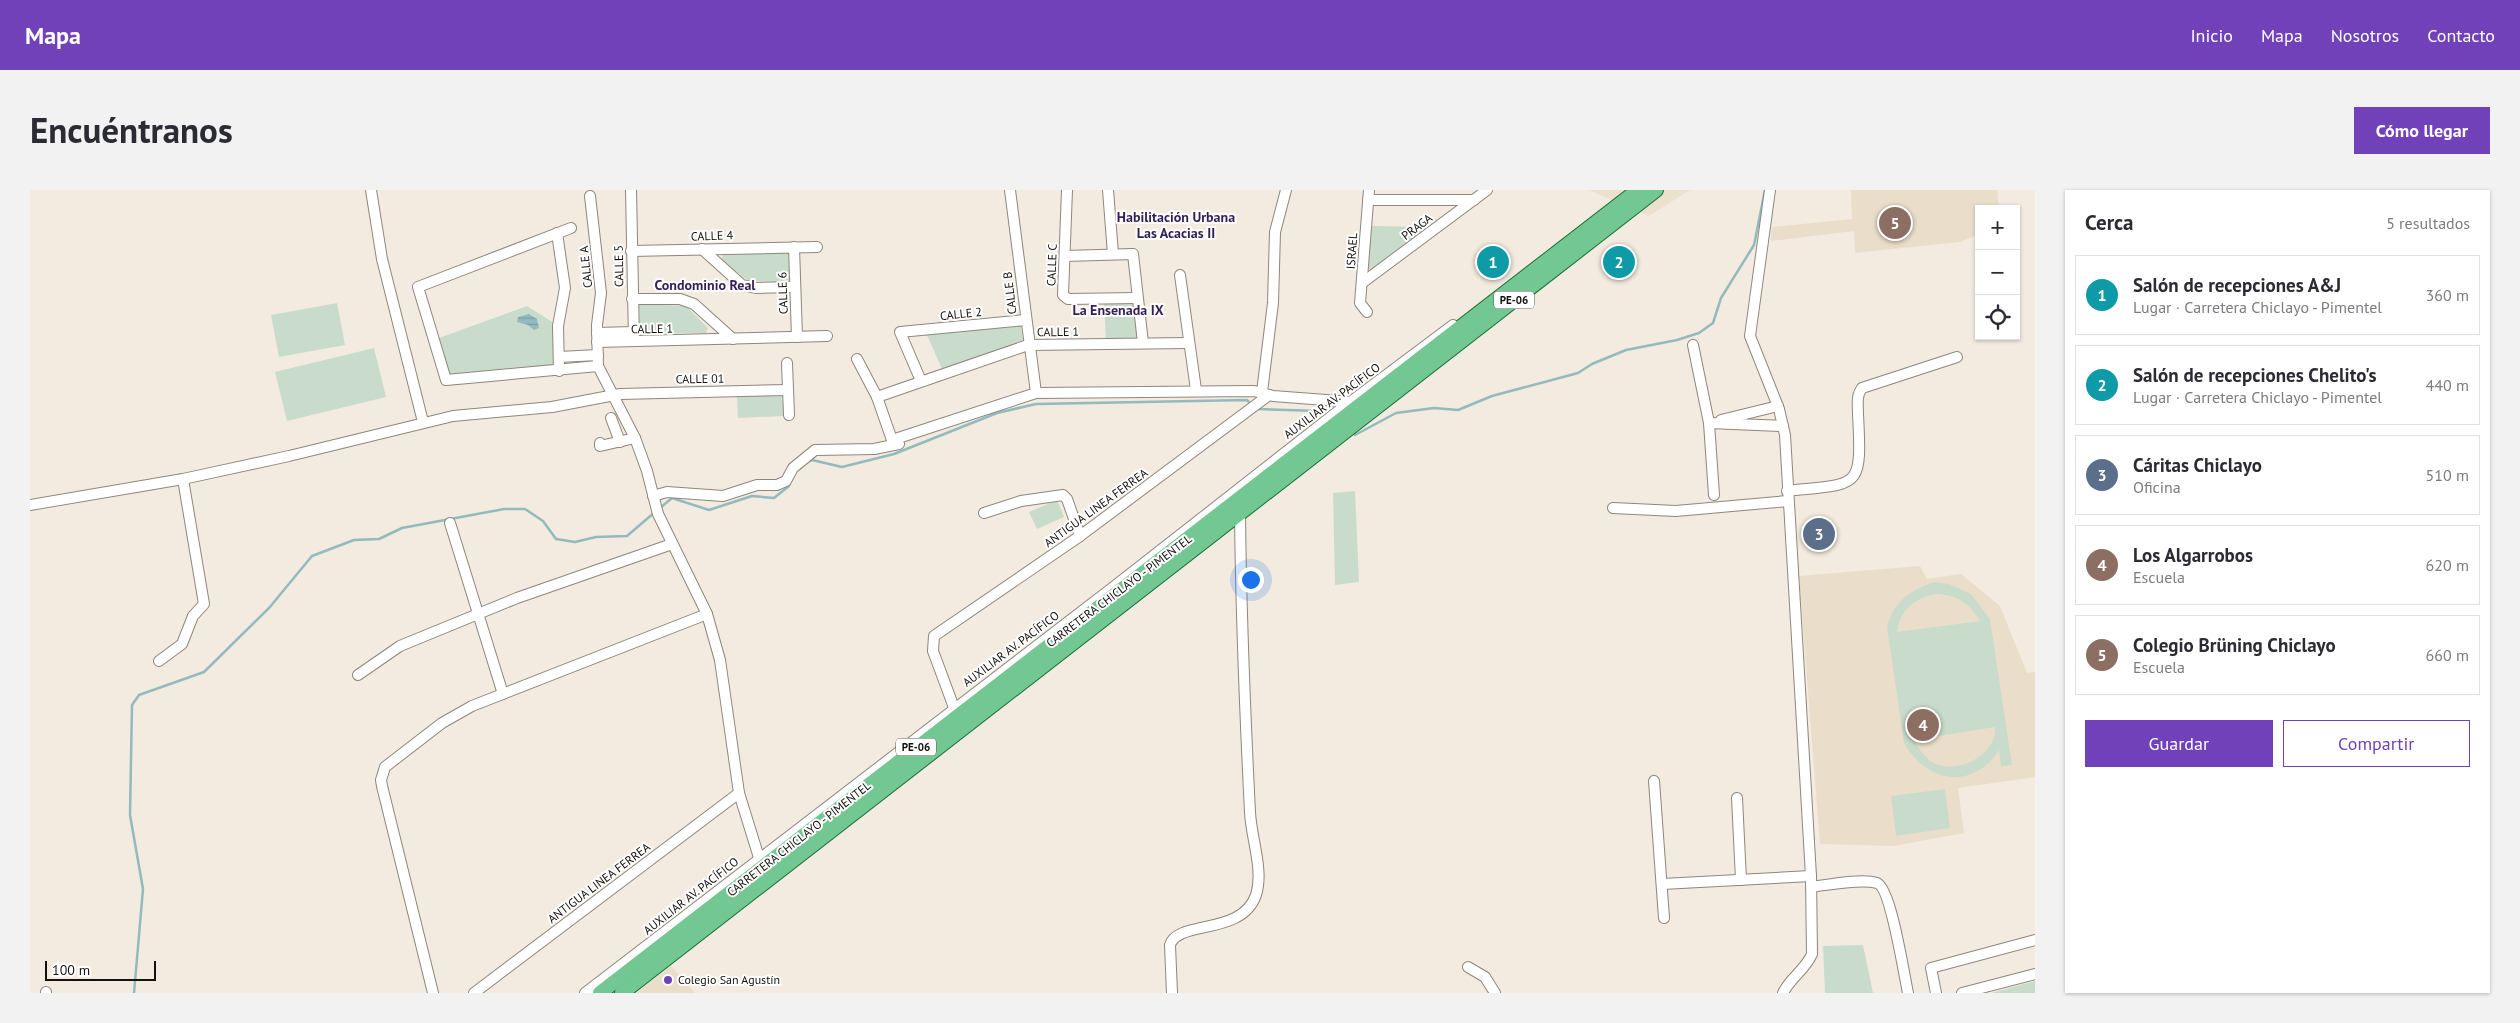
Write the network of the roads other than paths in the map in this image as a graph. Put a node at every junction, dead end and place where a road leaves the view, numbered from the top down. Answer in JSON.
{"nodes":[{"id":1,"x":372,"y":190,"type":"edge"},
{"id":2,"x":631,"y":190,"type":"edge"},
{"id":3,"x":1010,"y":190,"type":"edge"},
{"id":4,"x":1067,"y":190,"type":"edge"},
{"id":5,"x":1108,"y":190,"type":"edge"},
{"id":6,"x":1286,"y":190,"type":"edge"},
{"id":7,"x":1487,"y":190,"type":"edge"},
{"id":8,"x":1638,"y":190,"type":"edge"},
{"id":9,"x":1656,"y":190,"type":"edge"},
{"id":10,"x":1770,"y":190,"type":"edge"},
{"id":11,"x":1368,"y":195,"type":"edge"},
{"id":12,"x":590,"y":196,"type":"dead end"},
{"id":13,"x":1474,"y":200,"type":"junction"},
{"id":14,"x":571,"y":228,"type":"dead end"},
{"id":15,"x":556,"y":234,"type":"junction"},
{"id":16,"x":794,"y":247,"type":"junction"},
{"id":17,"x":817,"y":247,"type":"dead end"},
{"id":18,"x":702,"y":249,"type":"junction"},
{"id":19,"x":631,"y":252,"type":"junction"},
{"id":20,"x":1113,"y":254,"type":"junction"},
{"id":21,"x":1065,"y":256,"type":"junction"},
{"id":22,"x":1180,"y":275,"type":"dead end"},
{"id":23,"x":1362,"y":284,"type":"junction"},
{"id":24,"x":795,"y":287,"type":"junction"},
{"id":25,"x":1513,"y":289,"type":"junction"},
{"id":26,"x":1137,"y":298,"type":"junction"},
{"id":27,"x":632,"y":299,"type":"junction"},
{"id":28,"x":1367,"y":312,"type":"dead end"},
{"id":29,"x":1025,"y":320,"type":"junction"},
{"id":30,"x":1452,"y":325,"type":"joint"},
{"id":31,"x":827,"y":336,"type":"dead end"},
{"id":32,"x":634,"y":337,"type":"junction"},
{"id":33,"x":797,"y":337,"type":"junction"},
{"id":34,"x":597,"y":338,"type":"junction"},
{"id":35,"x":733,"y":340,"type":"junction"},
{"id":36,"x":1188,"y":343,"type":"junction"},
{"id":37,"x":1143,"y":344,"type":"junction"},
{"id":38,"x":1028,"y":345,"type":"junction"},
{"id":39,"x":1693,"y":345,"type":"dead end"},
{"id":40,"x":559,"y":357,"type":"junction"},
{"id":41,"x":1957,"y":357,"type":"dead end"},
{"id":42,"x":857,"y":359,"type":"dead end"},
{"id":43,"x":598,"y":360,"type":"junction"},
{"id":44,"x":787,"y":363,"type":"dead end"},
{"id":45,"x":560,"y":371,"type":"junction"},
{"id":46,"x":922,"y":381,"type":"junction"},
{"id":47,"x":788,"y":390,"type":"junction"},
{"id":48,"x":1196,"y":390,"type":"junction"},
{"id":49,"x":1036,"y":393,"type":"junction"},
{"id":50,"x":1266,"y":394,"type":"junction"},
{"id":51,"x":612,"y":395,"type":"junction"},
{"id":52,"x":877,"y":397,"type":"junction"},
{"id":53,"x":1359,"y":402,"type":"junction"},
{"id":54,"x":1778,"y":406,"type":"junction"},
{"id":55,"x":789,"y":415,"type":"dead end"},
{"id":56,"x":611,"y":418,"type":"dead end"},
{"id":57,"x":423,"y":422,"type":"junction"},
{"id":58,"x":1708,"y":423,"type":"junction"},
{"id":59,"x":1783,"y":426,"type":"junction"},
{"id":60,"x":635,"y":438,"type":"junction"},
{"id":61,"x":620,"y":442,"type":"junction"},
{"id":62,"x":600,"y":443,"type":"dead end"},
{"id":63,"x":899,"y":444,"type":"dead end"},
{"id":64,"x":183,"y":479,"type":"junction"},
{"id":65,"x":1714,"y":494,"type":"dead end"},
{"id":66,"x":1787,"y":496,"type":"junction"},
{"id":67,"x":654,"y":500,"type":"junction"},
{"id":68,"x":30,"y":505,"type":"edge"},
{"id":69,"x":1236,"y":508,"type":"junction"},
{"id":70,"x":1613,"y":508,"type":"dead end"},
{"id":71,"x":984,"y":513,"type":"dead end"},
{"id":72,"x":450,"y":523,"type":"dead end"},
{"id":73,"x":1080,"y":536,"type":"junction"},
{"id":74,"x":672,"y":544,"type":"junction"},
{"id":75,"x":478,"y":614,"type":"junction"},
{"id":76,"x":707,"y":614,"type":"junction"},
{"id":77,"x":159,"y":661,"type":"dead end"},
{"id":78,"x":358,"y":675,"type":"dead end"},
{"id":79,"x":503,"y":694,"type":"junction"},
{"id":80,"x":956,"y":712,"type":"junction"},
{"id":81,"x":1654,"y":781,"type":"dead end"},
{"id":82,"x":739,"y":793,"type":"junction"},
{"id":83,"x":1737,"y":798,"type":"dead end"},
{"id":84,"x":761,"y":863,"type":"junction"},
{"id":85,"x":1741,"y":880,"type":"junction"},
{"id":86,"x":1811,"y":881,"type":"junction"},
{"id":87,"x":1662,"y":884,"type":"junction"},
{"id":88,"x":1664,"y":918,"type":"dead end"},
{"id":89,"x":2035,"y":940,"type":"edge"},
{"id":90,"x":663,"y":953,"type":"junction"},
{"id":91,"x":1468,"y":967,"type":"dead end"},
{"id":92,"x":2035,"y":974,"type":"edge"},
{"id":93,"x":433,"y":993,"type":"edge"},
{"id":94,"x":474,"y":993,"type":"edge"},
{"id":95,"x":586,"y":993,"type":"edge"},
{"id":96,"x":600,"y":993,"type":"edge"},
{"id":97,"x":622,"y":993,"type":"edge"},
{"id":98,"x":1172,"y":993,"type":"edge"},
{"id":99,"x":1495,"y":993,"type":"edge"},
{"id":100,"x":1783,"y":993,"type":"edge"},
{"id":101,"x":1908,"y":993,"type":"edge"},
{"id":102,"x":1936,"y":993,"type":"edge"},
{"id":103,"x":1962,"y":993,"type":"edge"}],
"edges":[{"from":1,"to":57,"type":"street"},
{"from":2,"to":19,"type":"street","name":"CALLE 5"},
{"from":3,"to":29,"type":"street","name":"CALLE B"},
{"from":4,"to":21,"type":"street","name":"CALLE C"},
{"from":5,"to":20,"type":"street"},
{"from":6,"to":50,"type":"street"},
{"from":7,"to":13,"type":"street","name":"PRAGA"},
{"from":8,"to":25,"type":"main road","name":"CARRETERA CHICLAYO - PIMENTEL","number":"PE-06"},
{"from":9,"to":69,"type":"main road","name":"CARRETERA CHICLAYO - PIMENTEL","number":"PE-06"},
{"from":10,"to":54,"type":"street"},
{"from":11,"to":13,"type":"street"},
{"from":11,"to":23,"type":"street","name":"ISRAEL"},
{"from":12,"to":34,"type":"street","name":"CALLE A"},
{"from":13,"to":23,"type":"street","name":"PRAGA"},
{"from":14,"to":15,"type":"street"},
{"from":15,"to":40,"type":"street"},
{"from":15,"to":45,"type":"street"},
{"from":16,"to":17,"type":"street","name":"CALLE 4"},
{"from":16,"to":18,"type":"street","name":"CALLE 4"},
{"from":16,"to":24,"type":"street","name":"CALLE 6"},
{"from":18,"to":19,"type":"street","name":"CALLE 4"},
{"from":18,"to":24,"type":"street"},
{"from":19,"to":27,"type":"street","name":"CALLE 5"},
{"from":20,"to":21,"type":"street"},
{"from":20,"to":26,"type":"street"},
{"from":21,"to":26,"type":"street","name":"CALLE C"},
{"from":22,"to":36,"type":"street"},
{"from":23,"to":28,"type":"street","name":"ISRAEL"},
{"from":24,"to":33,"type":"street","name":"CALLE 6"},
{"from":25,"to":30,"type":"main road"},
{"from":25,"to":53,"type":"main road","name":"CARRETERA CHICLAYO - PIMENTEL","number":"PE-06"},
{"from":26,"to":37,"type":"street"},
{"from":27,"to":32,"type":"street","name":"CALLE 5"},
{"from":27,"to":35,"type":"street"},
{"from":29,"to":38,"type":"street","name":"CALLE B"},
{"from":29,"to":46,"type":"street","name":"CALLE 2"},
{"from":30,"to":53,"type":"street","name":"AUXILIAR AV. PACÍFICO"},
{"from":31,"to":33,"type":"street","name":"CALLE 1"},
{"from":32,"to":34,"type":"street","name":"CALLE 1"},
{"from":32,"to":35,"type":"street","name":"CALLE 1"},
{"from":33,"to":35,"type":"street","name":"CALLE 1"},
{"from":34,"to":43,"type":"street","name":"CALLE A"},
{"from":36,"to":37,"type":"street","name":"CALLE 1"},
{"from":36,"to":48,"type":"street"},
{"from":37,"to":38,"type":"street","name":"CALLE 1"},
{"from":38,"to":46,"type":"street","name":"CALLE 1"},
{"from":38,"to":49,"type":"street","name":"CALLE B"},
{"from":39,"to":58,"type":"street"},
{"from":40,"to":43,"type":"street"},
{"from":40,"to":45,"type":"street"},
{"from":41,"to":66,"type":"street"},
{"from":42,"to":52,"type":"street"},
{"from":43,"to":45,"type":"street"},
{"from":43,"to":51,"type":"street"},
{"from":44,"to":47,"type":"street"},
{"from":46,"to":52,"type":"street","name":"CALLE 1"},
{"from":47,"to":51,"type":"street","name":"CALLE 01"},
{"from":47,"to":55,"type":"street"},
{"from":48,"to":49,"type":"street"},
{"from":48,"to":50,"type":"street"},
{"from":49,"to":52,"type":"street"},
{"from":50,"to":53,"type":"street"},
{"from":50,"to":73,"type":"street","name":"ANTIGUA LINEA FERREA"},
{"from":51,"to":57,"type":"street","name":"CALLE 01"},
{"from":51,"to":60,"type":"street"},
{"from":53,"to":69,"type":"main road","name":"CARRETERA CHICLAYO - PIMENTEL","number":"PE-06"},
{"from":53,"to":80,"type":"street","name":"AUXILIAR AV. PACÍFICO"},
{"from":54,"to":58,"type":"street"},
{"from":54,"to":59,"type":"street"},
{"from":56,"to":61,"type":"street"},
{"from":57,"to":64,"type":"street","name":"CALLE 01"},
{"from":58,"to":59,"type":"street"},
{"from":58,"to":65,"type":"street"},
{"from":59,"to":66,"type":"street"},
{"from":60,"to":61,"type":"street"},
{"from":60,"to":67,"type":"street"},
{"from":61,"to":62,"type":"street"},
{"from":63,"to":67,"type":"street"},
{"from":64,"to":68,"type":"street","name":"CALLE 01"},
{"from":64,"to":77,"type":"street"},
{"from":66,"to":70,"type":"street"},
{"from":66,"to":86,"type":"street"},
{"from":67,"to":74,"type":"street"},
{"from":69,"to":80,"type":"main road","name":"CARRETERA CHICLAYO - PIMENTEL","number":"PE-06"},
{"from":69,"to":90,"type":"main road","name":"CARRETERA CHICLAYO - PIMENTEL","number":"PE-06"},
{"from":69,"to":98,"type":"street"},
{"from":71,"to":73,"type":"street"},
{"from":72,"to":75,"type":"street"},
{"from":73,"to":80,"type":"street","name":"ANTIGUA LINEA FERREA"},
{"from":74,"to":75,"type":"street"},
{"from":74,"to":76,"type":"street"},
{"from":75,"to":78,"type":"street"},
{"from":75,"to":79,"type":"street"},
{"from":76,"to":79,"type":"street"},
{"from":76,"to":82,"type":"street"},
{"from":79,"to":93,"type":"street"},
{"from":80,"to":84,"type":"main road","name":"CARRETERA CHICLAYO - PIMENTEL","number":"PE-06"},
{"from":81,"to":87,"type":"street"},
{"from":82,"to":84,"type":"street"},
{"from":82,"to":94,"type":"street","name":"ANTIGUA LINEA FERREA"},
{"from":83,"to":85,"type":"street"},
{"from":84,"to":90,"type":"main road","name":"CARRETERA CHICLAYO - PIMENTEL","number":"PE-06"},
{"from":84,"to":95,"type":"street","name":"AUXILIAR AV. PACÍFICO"},
{"from":85,"to":86,"type":"street"},
{"from":85,"to":87,"type":"street"},
{"from":86,"to":100,"type":"street"},
{"from":86,"to":101,"type":"street"},
{"from":87,"to":88,"type":"street"},
{"from":89,"to":102,"type":"street"},
{"from":90,"to":96,"type":"main road","name":"CARRETERA CHICLAYO - PIMENTEL","number":"PE-06"},
{"from":90,"to":97,"type":"main road","name":"CARRETERA CHICLAYO - PIMENTEL","number":"PE-06"},
{"from":91,"to":99,"type":"street"},
{"from":92,"to":103,"type":"street"}]}
